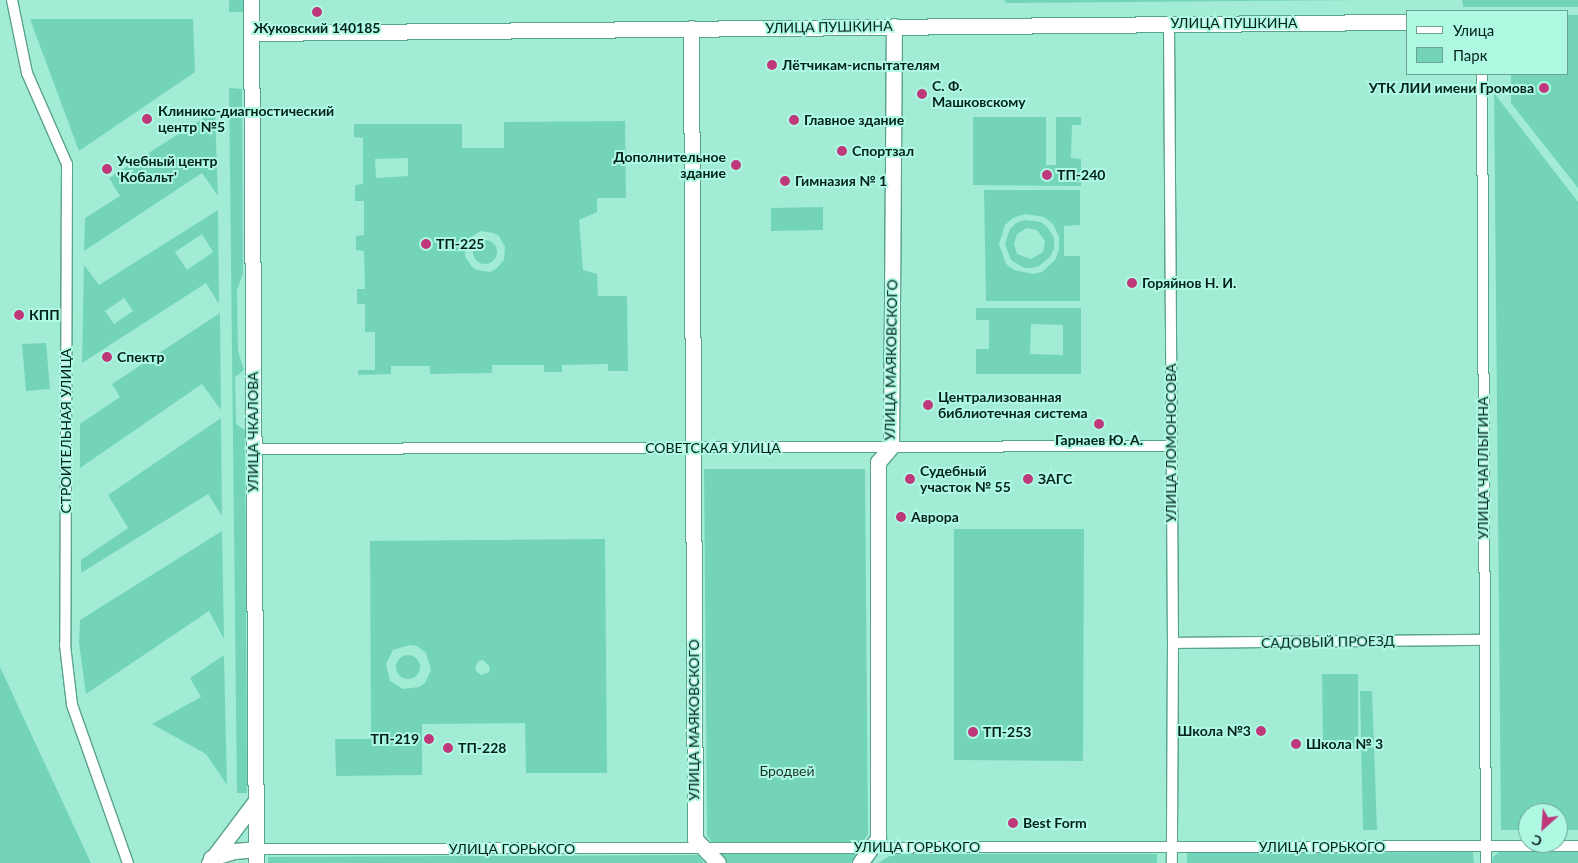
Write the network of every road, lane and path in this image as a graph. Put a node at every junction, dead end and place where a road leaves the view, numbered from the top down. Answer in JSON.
{"nodes":[{"id":1,"x":12,"y":0,"type":"edge"},
{"id":2,"x":251,"y":0,"type":"edge"},
{"id":3,"x":1406,"y":22,"type":"edge"},
{"id":4,"x":1169,"y":24,"type":"junction"},
{"id":5,"x":894,"y":26,"type":"junction"},
{"id":6,"x":692,"y":28,"type":"junction"},
{"id":7,"x":251,"y":34,"type":"junction"},
{"id":8,"x":1482,"y":75,"type":"edge"},
{"id":9,"x":1172,"y":446,"type":"junction"},
{"id":10,"x":891,"y":447,"type":"junction"},
{"id":11,"x":693,"y":448,"type":"junction"},
{"id":12,"x":253,"y":449,"type":"junction"},
{"id":13,"x":1484,"y":640,"type":"junction"},
{"id":14,"x":1173,"y":643,"type":"junction"},
{"id":15,"x":255,"y":802,"type":"junction"},
{"id":16,"x":1485,"y":846,"type":"junction"},
{"id":17,"x":1578,"y":846,"type":"edge"},
{"id":18,"x":1171,"y":847,"type":"junction"},
{"id":19,"x":705,"y":848,"type":"junction"},
{"id":20,"x":870,"y":848,"type":"junction"},
{"id":21,"x":256,"y":856,"type":"edge"},
{"id":22,"x":208,"y":861,"type":"edge"},
{"id":23,"x":128,"y":863,"type":"edge"},
{"id":24,"x":718,"y":863,"type":"edge"},
{"id":25,"x":860,"y":863,"type":"edge"},
{"id":26,"x":1172,"y":863,"type":"edge"},
{"id":27,"x":1486,"y":863,"type":"edge"}],
"edges":[{"from":1,"to":23,"type":"street","name":"СТРОИТЕЛЬНАЯ УЛИЦА"},
{"from":2,"to":7,"type":"street","name":"УЛИЦА ЧКАЛОВА"},
{"from":3,"to":4,"type":"street","name":"УЛИЦА ПУШКИНА"},
{"from":4,"to":5,"type":"street","name":"УЛИЦА ПУШКИНА"},
{"from":4,"to":9,"type":"street","name":"УЛИЦА ЛОМОНОСОВА"},
{"from":5,"to":6,"type":"street","name":"УЛИЦА ПУШКИНА"},
{"from":5,"to":10,"type":"street","name":"УЛИЦА МАЯКОВСКОГО"},
{"from":6,"to":7,"type":"street","name":"УЛИЦА ПУШКИНА"},
{"from":6,"to":11,"type":"street","name":"УЛИЦА МАЯКОВСКОГО"},
{"from":7,"to":12,"type":"street","name":"УЛИЦА ЧКАЛОВА"},
{"from":8,"to":13,"type":"street","name":"УЛИЦА ЧАПЛЫГИНА"},
{"from":9,"to":10,"type":"street","name":"СОВЕТСКАЯ УЛИЦА"},
{"from":9,"to":14,"type":"street","name":"УЛИЦА ЛОМОНОСОВА"},
{"from":10,"to":11,"type":"street","name":"СОВЕТСКАЯ УЛИЦА"},
{"from":10,"to":20,"type":"street","name":"УЛИЦА МАЯКОВСКОГО"},
{"from":11,"to":12,"type":"street","name":"СОВЕТСКАЯ УЛИЦА"},
{"from":11,"to":19,"type":"street","name":"УЛИЦА МАЯКОВСКОГО"},
{"from":12,"to":15,"type":"street","name":"УЛИЦА ЧКАЛОВА"},
{"from":13,"to":14,"type":"street","name":"САДОВЫЙ ПРОЕЗД"},
{"from":13,"to":16,"type":"street","name":"УЛИЦА ЧАПЛЫГИНА"},
{"from":14,"to":18,"type":"street","name":"УЛИЦА ЛОМОНОСОВА"},
{"from":15,"to":21,"type":"street","name":"УЛИЦА ЧКАЛОВА"},
{"from":15,"to":22,"type":"street"},
{"from":16,"to":17,"type":"street","name":"УЛИЦА ГОРЬКОГО"},
{"from":16,"to":18,"type":"street","name":"УЛИЦА ГОРЬКОГО"},
{"from":16,"to":27,"type":"street","name":"УЛИЦА ЧАПЛЫГИНА"},
{"from":18,"to":20,"type":"street","name":"УЛИЦА ГОРЬКОГО"},
{"from":18,"to":26,"type":"street","name":"УЛИЦА ЛОМОНОСОВА"},
{"from":19,"to":20,"type":"street","name":"УЛИЦА ГОРЬКОГО"},
{"from":19,"to":21,"type":"street","name":"УЛИЦА ГОРЬКОГО"},
{"from":19,"to":24,"type":"street","name":"УЛИЦА МАЯКОВСКОГО"},
{"from":20,"to":25,"type":"street","name":"УЛИЦА МАЯКОВСКОГО"},
{"from":21,"to":22,"type":"street"}]}
